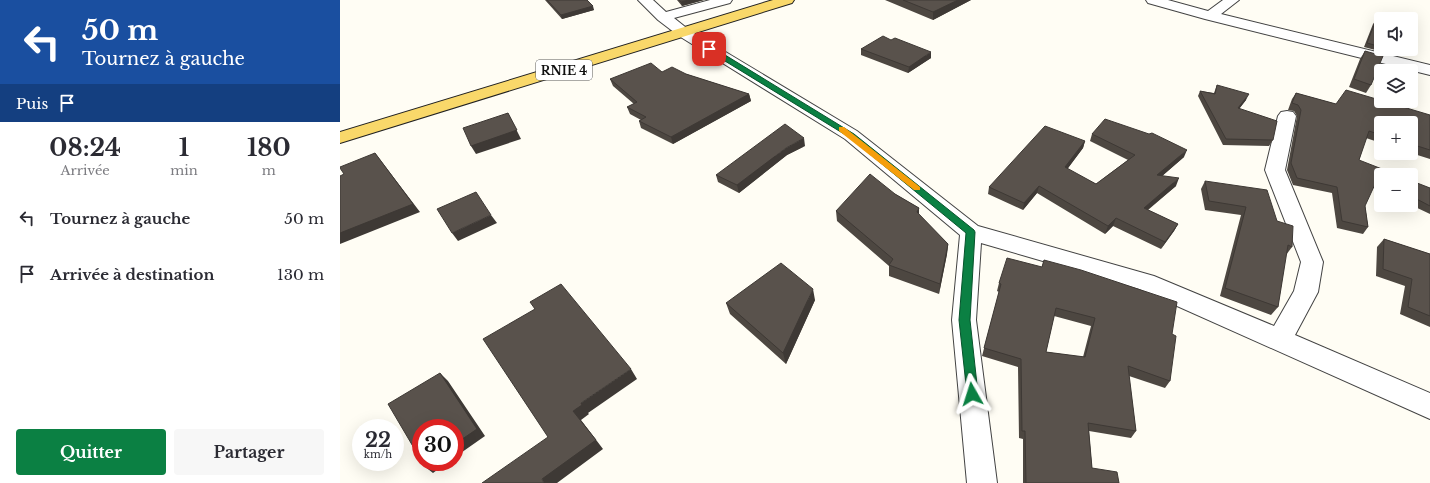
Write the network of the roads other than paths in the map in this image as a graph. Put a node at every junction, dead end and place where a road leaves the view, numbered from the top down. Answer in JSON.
{"nodes":[{"id":1,"x":645,"y":0,"type":"edge"},
{"id":2,"x":725,"y":0,"type":"edge"},
{"id":3,"x":788,"y":0,"type":"edge"},
{"id":4,"x":1153,"y":0,"type":"edge"},
{"id":5,"x":1232,"y":0,"type":"edge"},
{"id":6,"x":1210,"y":16,"type":"junction"},
{"id":7,"x":663,"y":17,"type":"junction"},
{"id":8,"x":684,"y":33,"type":"junction"},
{"id":9,"x":1430,"y":70,"type":"edge"},
{"id":10,"x":1287,"y":116,"type":"dead end"},
{"id":11,"x":340,"y":138,"type":"edge"},
{"id":12,"x":971,"y":232,"type":"junction"},
{"id":13,"x":1280,"y":340,"type":"junction"},
{"id":14,"x":1430,"y":406,"type":"edge"},
{"id":15,"x":982,"y":483,"type":"edge"}],
"edges":[{"from":1,"to":7,"type":"street"},
{"from":2,"to":7,"type":"street"},
{"from":3,"to":8,"type":"main road","number":"RNIE 4"},
{"from":4,"to":6,"type":"street"},
{"from":5,"to":6,"type":"street"},
{"from":6,"to":9,"type":"street"},
{"from":7,"to":8,"type":"street"},
{"from":8,"to":11,"type":"main road","number":"RNIE 4"},
{"from":8,"to":12,"type":"street"},
{"from":10,"to":13,"type":"street"},
{"from":12,"to":13,"type":"street"},
{"from":12,"to":15,"type":"street"},
{"from":13,"to":14,"type":"street"}]}
